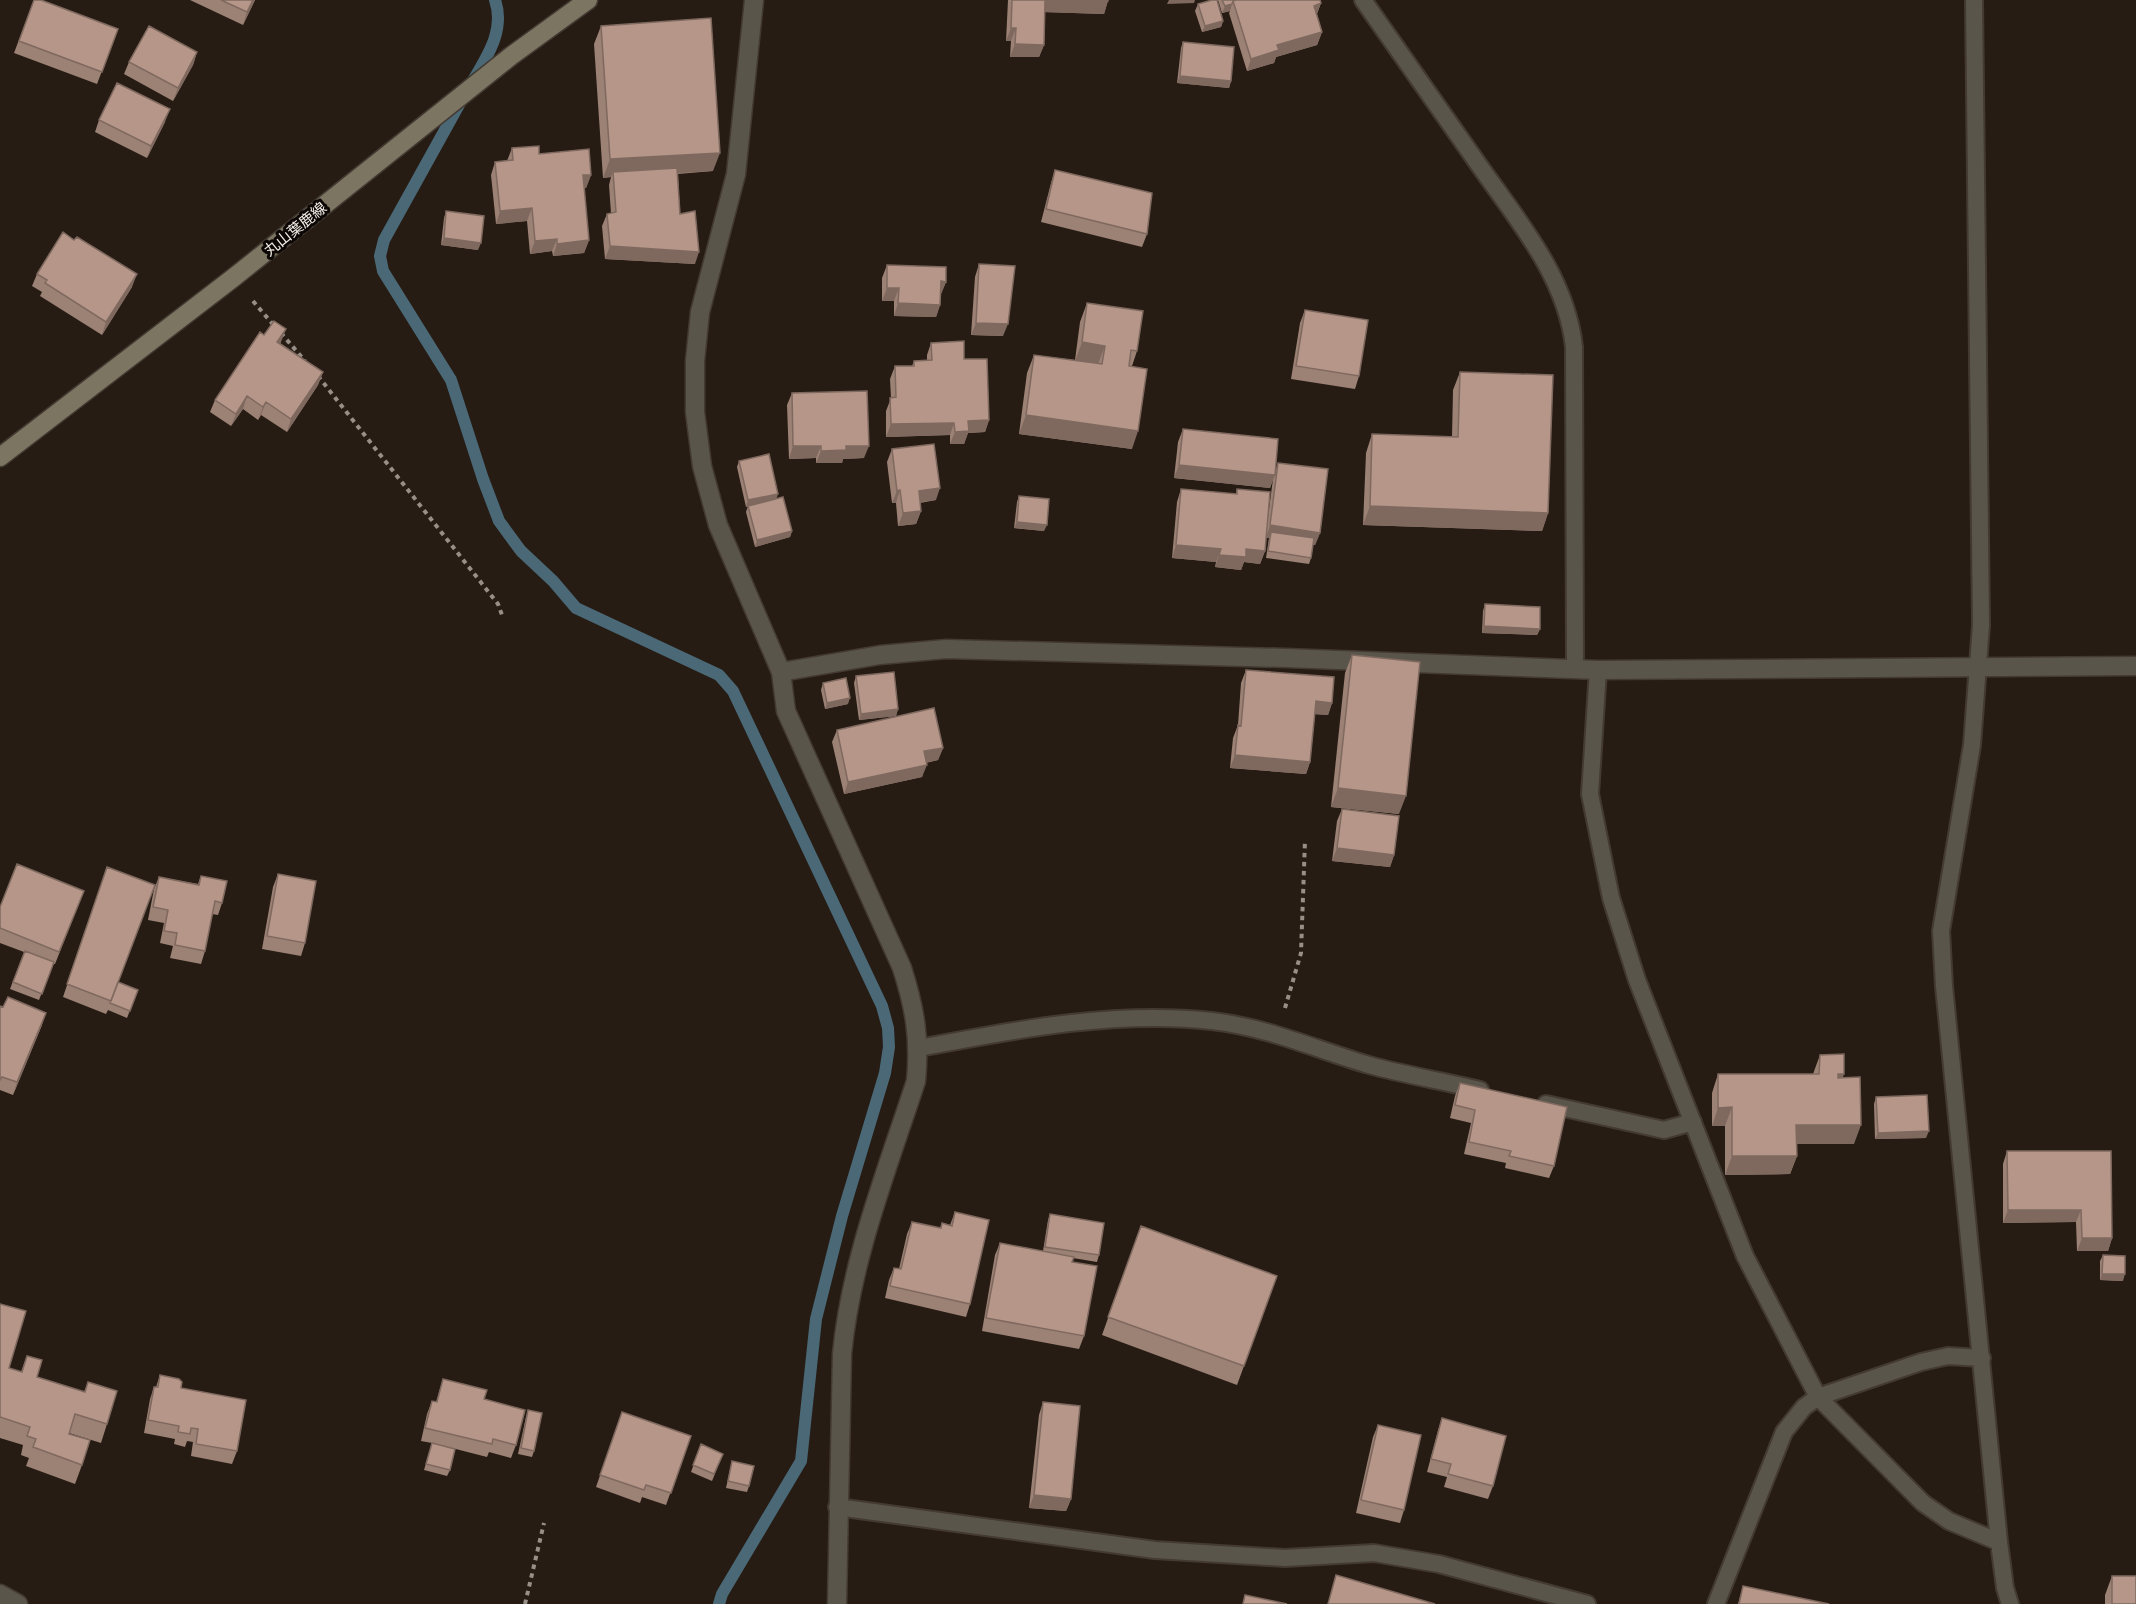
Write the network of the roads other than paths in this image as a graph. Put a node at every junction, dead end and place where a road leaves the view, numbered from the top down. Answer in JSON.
{"nodes":[{"id":1,"x":588,"y":0,"type":"edge"},
{"id":2,"x":754,"y":0,"type":"edge"},
{"id":3,"x":1363,"y":0,"type":"edge"},
{"id":4,"x":1974,"y":0,"type":"edge"},
{"id":5,"x":0,"y":457,"type":"edge"},
{"id":6,"x":2136,"y":666,"type":"edge"},
{"id":7,"x":1978,"y":668,"type":"junction"},
{"id":8,"x":1575,"y":669,"type":"junction"},
{"id":9,"x":1598,"y":670,"type":"junction"},
{"id":10,"x":781,"y":672,"type":"junction"},
{"id":11,"x":919,"y":1048,"type":"junction"},
{"id":12,"x":1494,"y":1093,"type":"edge"},
{"id":13,"x":1528,"y":1100,"type":"edge"},
{"id":14,"x":1693,"y":1122,"type":"junction"},
{"id":15,"x":1982,"y":1358,"type":"junction"},
{"id":16,"x":1818,"y":1397,"type":"junction"},
{"id":17,"x":837,"y":1507,"type":"junction"},
{"id":18,"x":2000,"y":1542,"type":"junction"},
{"id":19,"x":0,"y":1594,"type":"edge"},
{"id":20,"x":18,"y":1604,"type":"edge"},
{"id":21,"x":837,"y":1604,"type":"edge"},
{"id":22,"x":1587,"y":1604,"type":"edge"},
{"id":23,"x":1716,"y":1604,"type":"edge"},
{"id":24,"x":2010,"y":1604,"type":"edge"}],
"edges":[{"from":1,"to":5,"type":"main road","name":"丸山葉鹿線"},
{"from":2,"to":10,"type":"street"},
{"from":3,"to":8,"type":"lane"},
{"from":4,"to":7,"type":"lane"},
{"from":6,"to":7,"type":"street"},
{"from":7,"to":9,"type":"street"},
{"from":7,"to":15,"type":"lane"},
{"from":8,"to":9,"type":"street"},
{"from":8,"to":10,"type":"street"},
{"from":9,"to":14,"type":"lane"},
{"from":10,"to":11,"type":"street"},
{"from":11,"to":12,"type":"lane"},
{"from":11,"to":17,"type":"street"},
{"from":13,"to":14,"type":"lane"},
{"from":14,"to":16,"type":"lane"},
{"from":15,"to":16,"type":"lane"},
{"from":15,"to":18,"type":"lane"},
{"from":16,"to":18,"type":"lane"},
{"from":16,"to":23,"type":"lane"},
{"from":17,"to":21,"type":"street"},
{"from":17,"to":22,"type":"lane"},
{"from":18,"to":24,"type":"lane"},
{"from":19,"to":20,"type":"street"}]}
